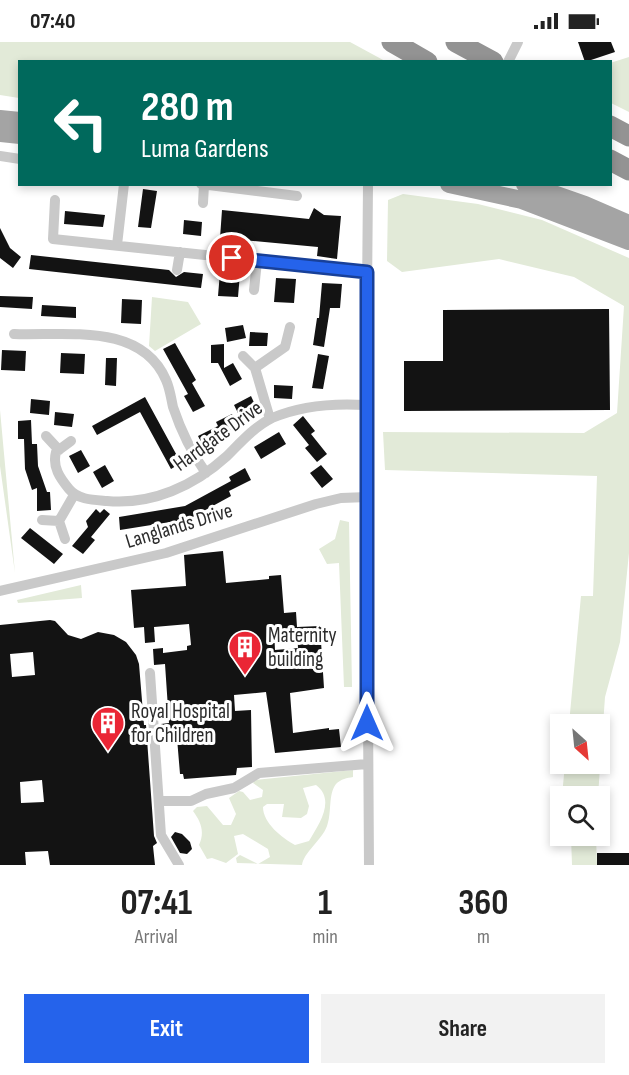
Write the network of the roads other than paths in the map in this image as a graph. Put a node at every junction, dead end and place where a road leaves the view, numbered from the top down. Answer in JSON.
{"nodes":[{"id":1,"x":392,"y":42,"type":"edge"},
{"id":2,"x":518,"y":42,"type":"edge"},
{"id":3,"x":462,"y":44,"type":"edge"},
{"id":4,"x":424,"y":60,"type":"edge"},
{"id":5,"x":490,"y":60,"type":"edge"},
{"id":6,"x":509,"y":60,"type":"edge"},
{"id":7,"x":0,"y":119,"type":"edge"},
{"id":8,"x":18,"y":121,"type":"edge"},
{"id":9,"x":612,"y":127,"type":"edge"},
{"id":10,"x":0,"y":133,"type":"edge"},
{"id":11,"x":18,"y":135,"type":"edge"},
{"id":12,"x":629,"y":136,"type":"edge"},
{"id":13,"x":0,"y":156,"type":"edge"},
{"id":14,"x":18,"y":159,"type":"edge"},
{"id":15,"x":124,"y":186,"type":"edge"},
{"id":16,"x":202,"y":186,"type":"edge"},
{"id":17,"x":239,"y":186,"type":"edge"},
{"id":18,"x":368,"y":186,"type":"edge"},
{"id":19,"x":458,"y":186,"type":"edge"},
{"id":20,"x":531,"y":186,"type":"edge"},
{"id":21,"x":297,"y":196,"type":"dead end"},
{"id":22,"x":55,"y":200,"type":"dead end"},
{"id":23,"x":203,"y":202,"type":"dead end"},
{"id":24,"x":625,"y":231,"type":"edge"},
{"id":25,"x":117,"y":245,"type":"junction"},
{"id":26,"x":180,"y":252,"type":"junction"},
{"id":27,"x":205,"y":255,"type":"dead end"},
{"id":28,"x":232,"y":258,"type":"dead end"},
{"id":29,"x":257,"y":261,"type":"junction"},
{"id":30,"x":177,"y":270,"type":"dead end"},
{"id":31,"x":367,"y":272,"type":"junction"},
{"id":32,"x":254,"y":291,"type":"dead end"},
{"id":33,"x":291,"y":327,"type":"dead end"},
{"id":34,"x":14,"y":334,"type":"dead end"},
{"id":35,"x":243,"y":356,"type":"dead end"},
{"id":36,"x":255,"y":368,"type":"junction"},
{"id":37,"x":366,"y":405,"type":"junction"},
{"id":38,"x":270,"y":419,"type":"junction"},
{"id":39,"x":46,"y":436,"type":"dead end"},
{"id":40,"x":71,"y":441,"type":"dead end"},
{"id":41,"x":58,"y":450,"type":"junction"},
{"id":42,"x":206,"y":473,"type":"junction"},
{"id":43,"x":74,"y":495,"type":"junction"},
{"id":44,"x":368,"y":497,"type":"junction"},
{"id":45,"x":42,"y":520,"type":"dead end"},
{"id":46,"x":59,"y":521,"type":"junction"},
{"id":47,"x":65,"y":538,"type":"dead end"},
{"id":48,"x":0,"y":591,"type":"edge"},
{"id":49,"x":150,"y":673,"type":"dead end"},
{"id":50,"x":367,"y":764,"type":"junction"},
{"id":51,"x":159,"y":801,"type":"junction"},
{"id":52,"x":179,"y":865,"type":"edge"},
{"id":53,"x":369,"y":865,"type":"edge"}],
"edges":[{"from":1,"to":4,"type":"highway"},
{"from":2,"to":6,"type":"street"},
{"from":3,"to":5,"type":"highway"},
{"from":7,"to":8,"type":"main road"},
{"from":9,"to":12,"type":"highway"},
{"from":10,"to":11,"type":"main road"},
{"from":13,"to":14,"type":"street"},
{"from":15,"to":25,"type":"street"},
{"from":16,"to":23,"type":"street"},
{"from":17,"to":21,"type":"street"},
{"from":18,"to":31,"type":"street"},
{"from":19,"to":24,"type":"main road"},
{"from":20,"to":24,"type":"main road"},
{"from":22,"to":25,"type":"street"},
{"from":25,"to":26,"type":"street"},
{"from":26,"to":27,"type":"street"},
{"from":26,"to":30,"type":"street"},
{"from":28,"to":29,"type":"street"},
{"from":29,"to":31,"type":"street"},
{"from":29,"to":32,"type":"street"},
{"from":31,"to":37,"type":"street"},
{"from":33,"to":36,"type":"street"},
{"from":34,"to":42,"type":"street"},
{"from":35,"to":36,"type":"street"},
{"from":36,"to":38,"type":"street"},
{"from":37,"to":38,"type":"street","name":"Hardgate Drive"},
{"from":37,"to":44,"type":"street"},
{"from":38,"to":42,"type":"street","name":"Hardgate Drive"},
{"from":39,"to":41,"type":"street"},
{"from":40,"to":41,"type":"street"},
{"from":41,"to":43,"type":"street"},
{"from":42,"to":43,"type":"street","name":"Hardgate Drive"},
{"from":43,"to":46,"type":"street"},
{"from":44,"to":48,"type":"street","name":"Langlands Drive"},
{"from":44,"to":50,"type":"street"},
{"from":45,"to":46,"type":"street"},
{"from":46,"to":47,"type":"street"},
{"from":49,"to":51,"type":"street"},
{"from":50,"to":51,"type":"street"},
{"from":50,"to":53,"type":"street"},
{"from":51,"to":52,"type":"street"}]}
